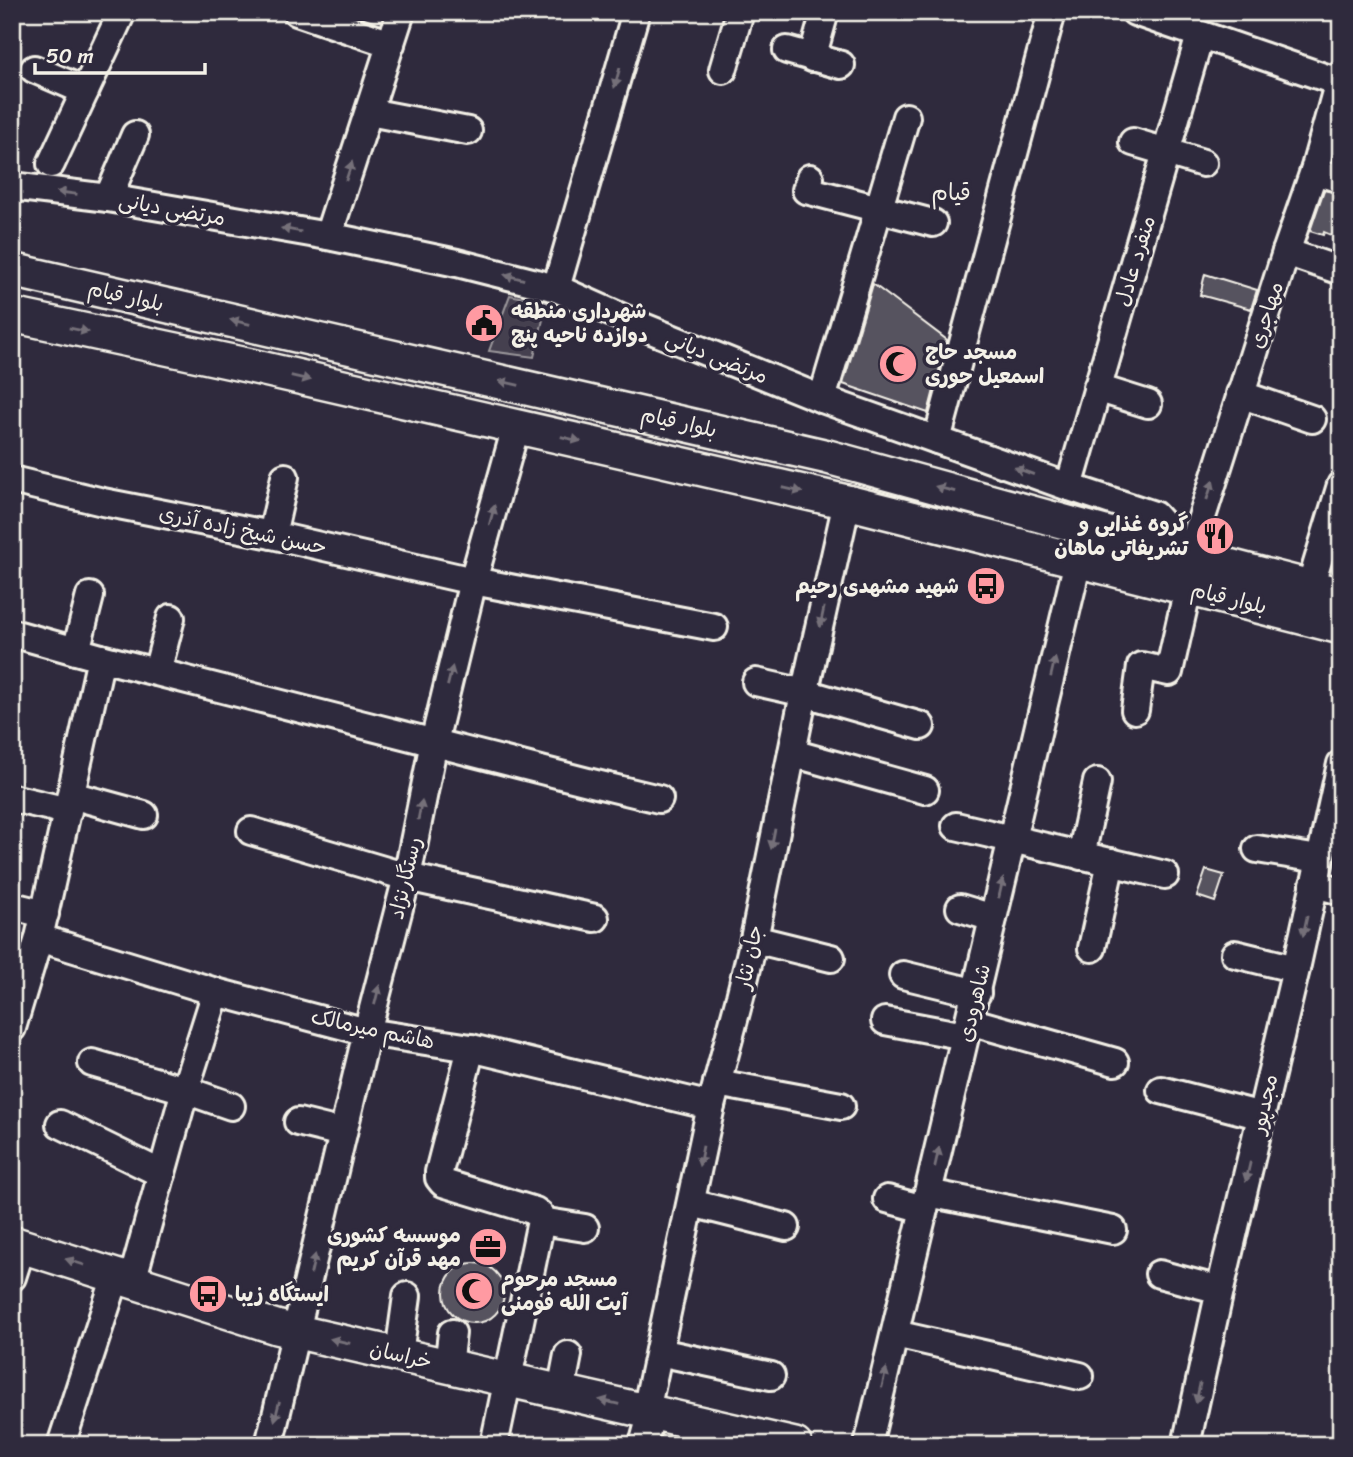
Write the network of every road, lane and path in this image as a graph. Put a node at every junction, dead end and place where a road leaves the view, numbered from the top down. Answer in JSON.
{"nodes":[{"id":1,"x":122,"y":12,"type":"edge"},
{"id":2,"x":297,"y":12,"type":"edge"},
{"id":3,"x":401,"y":12,"type":"edge"},
{"id":4,"x":636,"y":12,"type":"edge"},
{"id":5,"x":740,"y":12,"type":"edge"},
{"id":6,"x":825,"y":12,"type":"edge"},
{"id":7,"x":1052,"y":12,"type":"edge"},
{"id":8,"x":1135,"y":12,"type":"edge"},
{"id":9,"x":1200,"y":35,"type":"junction"},
{"id":10,"x":391,"y":44,"type":"junction"},
{"id":11,"x":787,"y":50,"type":"dead end"},
{"id":12,"x":812,"y":58,"type":"junction"},
{"id":13,"x":841,"y":65,"type":"dead end"},
{"id":14,"x":34,"y":69,"type":"dead end"},
{"id":15,"x":723,"y":70,"type":"dead end"},
{"id":16,"x":1340,"y":78,"type":"edge"},
{"id":17,"x":85,"y":90,"type":"junction"},
{"id":18,"x":369,"y":112,"type":"junction"},
{"id":19,"x":906,"y":117,"type":"dead end"},
{"id":20,"x":468,"y":131,"type":"dead end"},
{"id":21,"x":135,"y":135,"type":"dead end"},
{"id":22,"x":1133,"y":142,"type":"dead end"},
{"id":23,"x":1167,"y":152,"type":"junction"},
{"id":24,"x":1203,"y":163,"type":"dead end"},
{"id":25,"x":51,"y":164,"type":"dead end"},
{"id":26,"x":1314,"y":171,"type":"junction"},
{"id":27,"x":810,"y":178,"type":"dead end"},
{"id":28,"x":1341,"y":179,"type":"edge"},
{"id":29,"x":12,"y":186,"type":"edge"},
{"id":30,"x":108,"y":198,"type":"junction"},
{"id":31,"x":879,"y":209,"type":"junction"},
{"id":32,"x":933,"y":223,"type":"dead end"},
{"id":33,"x":328,"y":236,"type":"junction"},
{"id":34,"x":1286,"y":252,"type":"junction"},
{"id":35,"x":12,"y":270,"type":"edge"},
{"id":36,"x":1341,"y":271,"type":"edge"},
{"id":37,"x":556,"y":288,"type":"junction"},
{"id":38,"x":12,"y":315,"type":"edge"},
{"id":39,"x":1097,"y":388,"type":"junction"},
{"id":40,"x":1240,"y":394,"type":"junction"},
{"id":41,"x":822,"y":400,"type":"junction"},
{"id":42,"x":1148,"y":404,"type":"dead end"},
{"id":43,"x":1312,"y":419,"type":"dead end"},
{"id":44,"x":516,"y":427,"type":"junction"},
{"id":45,"x":937,"y":440,"type":"junction"},
{"id":46,"x":285,"y":477,"type":"dead end"},
{"id":47,"x":12,"y":480,"type":"edge"},
{"id":48,"x":1341,"y":485,"type":"edge"},
{"id":49,"x":1069,"y":487,"type":"junction"},
{"id":50,"x":847,"y":502,"type":"junction"},
{"id":51,"x":272,"y":535,"type":"junction"},
{"id":52,"x":1189,"y":555,"type":"junction"},
{"id":53,"x":1078,"y":561,"type":"junction"},
{"id":54,"x":473,"y":581,"type":"junction"},
{"id":55,"x":1188,"y":588,"type":"junction"},
{"id":56,"x":1325,"y":591,"type":"edge"},
{"id":57,"x":90,"y":596,"type":"dead end"},
{"id":58,"x":171,"y":618,"type":"dead end"},
{"id":59,"x":1341,"y":626,"type":"edge"},
{"id":60,"x":714,"y":627,"type":"dead end"},
{"id":61,"x":12,"y":634,"type":"edge"},
{"id":62,"x":89,"y":654,"type":"junction"},
{"id":63,"x":157,"y":672,"type":"junction"},
{"id":64,"x":756,"y":682,"type":"dead end"},
{"id":65,"x":805,"y":693,"type":"junction"},
{"id":66,"x":1135,"y":710,"type":"dead end"},
{"id":67,"x":921,"y":726,"type":"dead end"},
{"id":68,"x":433,"y":742,"type":"junction"},
{"id":69,"x":792,"y":753,"type":"junction"},
{"id":70,"x":1341,"y":764,"type":"edge"},
{"id":71,"x":1097,"y":782,"type":"dead end"},
{"id":72,"x":925,"y":790,"type":"dead end"},
{"id":73,"x":12,"y":798,"type":"edge"},
{"id":74,"x":659,"y":799,"type":"dead end"},
{"id":75,"x":69,"y":803,"type":"junction"},
{"id":76,"x":144,"y":815,"type":"dead end"},
{"id":77,"x":956,"y":826,"type":"dead end"},
{"id":78,"x":251,"y":831,"type":"dead end"},
{"id":79,"x":1012,"y":839,"type":"junction"},
{"id":80,"x":1257,"y":849,"type":"dead end"},
{"id":81,"x":1081,"y":856,"type":"junction"},
{"id":82,"x":1111,"y":862,"type":"junction"},
{"id":83,"x":1316,"y":872,"type":"junction"},
{"id":84,"x":1165,"y":875,"type":"dead end"},
{"id":85,"x":407,"y":877,"type":"junction"},
{"id":86,"x":1341,"y":891,"type":"edge"},
{"id":87,"x":12,"y":906,"type":"edge"},
{"id":88,"x":960,"y":908,"type":"dead end"},
{"id":89,"x":595,"y":918,"type":"dead end"},
{"id":90,"x":993,"y":918,"type":"junction"},
{"id":91,"x":42,"y":926,"type":"junction"},
{"id":92,"x":754,"y":939,"type":"junction"},
{"id":93,"x":1092,"y":947,"type":"dead end"},
{"id":94,"x":1236,"y":954,"type":"dead end"},
{"id":95,"x":831,"y":958,"type":"dead end"},
{"id":96,"x":1296,"y":969,"type":"junction"},
{"id":97,"x":903,"y":975,"type":"dead end"},
{"id":98,"x":216,"y":992,"type":"junction"},
{"id":99,"x":977,"y":993,"type":"junction"},
{"id":100,"x":885,"y":1021,"type":"dead end"},
{"id":101,"x":12,"y":1028,"type":"edge"},
{"id":102,"x":967,"y":1028,"type":"junction"},
{"id":103,"x":367,"y":1032,"type":"junction"},
{"id":104,"x":471,"y":1048,"type":"junction"},
{"id":105,"x":1115,"y":1062,"type":"dead end"},
{"id":106,"x":92,"y":1063,"type":"dead end"},
{"id":107,"x":185,"y":1090,"type":"junction"},
{"id":108,"x":1161,"y":1090,"type":"dead end"},
{"id":109,"x":714,"y":1095,"type":"junction"},
{"id":110,"x":231,"y":1106,"type":"dead end"},
{"id":111,"x":841,"y":1106,"type":"dead end"},
{"id":112,"x":1262,"y":1116,"type":"junction"},
{"id":113,"x":299,"y":1122,"type":"dead end"},
{"id":114,"x":60,"y":1124,"type":"dead end"},
{"id":115,"x":343,"y":1133,"type":"junction"},
{"id":116,"x":162,"y":1174,"type":"junction"},
{"id":117,"x":887,"y":1199,"type":"dead end"},
{"id":118,"x":926,"y":1201,"type":"junction"},
{"id":119,"x":691,"y":1203,"type":"junction"},
{"id":120,"x":541,"y":1221,"type":"junction"},
{"id":121,"x":786,"y":1227,"type":"dead end"},
{"id":122,"x":585,"y":1228,"type":"dead end"},
{"id":123,"x":1113,"y":1230,"type":"dead end"},
{"id":124,"x":17,"y":1244,"type":"edge"},
{"id":125,"x":1159,"y":1274,"type":"dead end"},
{"id":126,"x":12,"y":1277,"type":"edge"},
{"id":127,"x":124,"y":1278,"type":"junction"},
{"id":128,"x":1220,"y":1290,"type":"junction"},
{"id":129,"x":407,"y":1296,"type":"dead end"},
{"id":130,"x":297,"y":1330,"type":"junction"},
{"id":131,"x":452,"y":1333,"type":"dead end"},
{"id":132,"x":895,"y":1334,"type":"junction"},
{"id":133,"x":659,"y":1352,"type":"junction"},
{"id":134,"x":399,"y":1354,"type":"junction"},
{"id":135,"x":568,"y":1355,"type":"dead end"},
{"id":136,"x":448,"y":1366,"type":"junction"},
{"id":137,"x":771,"y":1376,"type":"dead end"},
{"id":138,"x":1080,"y":1376,"type":"dead end"},
{"id":139,"x":508,"y":1380,"type":"junction"},
{"id":140,"x":561,"y":1391,"type":"junction"},
{"id":141,"x":649,"y":1411,"type":"junction"},
{"id":142,"x":737,"y":1438,"type":"edge"},
{"id":143,"x":61,"y":1445,"type":"edge"},
{"id":144,"x":269,"y":1445,"type":"edge"},
{"id":145,"x":494,"y":1445,"type":"edge"},
{"id":146,"x":643,"y":1445,"type":"edge"},
{"id":147,"x":795,"y":1445,"type":"edge"},
{"id":148,"x":868,"y":1445,"type":"edge"},
{"id":149,"x":1186,"y":1445,"type":"edge"}],
"edges":[{"from":1,"to":17,"type":"street"},
{"from":2,"to":10,"type":"street"},
{"from":3,"to":10,"type":"street"},
{"from":4,"to":37,"type":"street","one_way":true},
{"from":5,"to":15,"type":"street"},
{"from":6,"to":12,"type":"street"},
{"from":7,"to":45,"type":"street"},
{"from":8,"to":9,"type":"street"},
{"from":9,"to":16,"type":"street"},
{"from":9,"to":23,"type":"street","name":"منفرد عادل"},
{"from":10,"to":18,"type":"street"},
{"from":11,"to":12,"type":"street"},
{"from":12,"to":13,"type":"street"},
{"from":14,"to":17,"type":"street"},
{"from":16,"to":26,"type":"street","name":"مهاجری"},
{"from":17,"to":25,"type":"street"},
{"from":18,"to":20,"type":"street"},
{"from":33,"to":18,"type":"street","one_way":true},
{"from":19,"to":31,"type":"street"},
{"from":21,"to":30,"type":"street"},
{"from":22,"to":23,"type":"street"},
{"from":23,"to":24,"type":"street"},
{"from":23,"to":39,"type":"street","name":"منفرد عادل"},
{"from":26,"to":28,"type":"street"},
{"from":26,"to":34,"type":"street","name":"مهاجری"},
{"from":27,"to":31,"type":"street"},
{"from":30,"to":29,"type":"street","name":"مرتضی دیانی","one_way":true},
{"from":33,"to":30,"type":"street","name":"مرتضی دیانی","one_way":true},
{"from":31,"to":32,"type":"street"},
{"from":31,"to":41,"type":"street"},
{"from":37,"to":33,"type":"street","name":"مرتضی دیانی","one_way":true},
{"from":34,"to":36,"type":"street"},
{"from":34,"to":40,"type":"street","name":"مهاجری"},
{"from":52,"to":35,"type":"main road","name":"بلوار قیام","one_way":true},
{"from":37,"to":41,"type":"street","name":"مرتضی دیانی"},
{"from":38,"to":44,"type":"main road","name":"بلوار قیام","one_way":true},
{"from":39,"to":42,"type":"street"},
{"from":39,"to":49,"type":"street","name":"منفرد عادل"},
{"from":40,"to":43,"type":"street"},
{"from":52,"to":40,"type":"street","name":"مهاجری","one_way":true},
{"from":41,"to":45,"type":"street","name":"مرتضی دیانی"},
{"from":44,"to":50,"type":"main road","name":"بلوار قیام","one_way":true},
{"from":54,"to":44,"type":"street","name":"رستگارنژاد","one_way":true},
{"from":49,"to":45,"type":"street","name":"مرتضی دیانی","one_way":true},
{"from":46,"to":51,"type":"street"},
{"from":47,"to":51,"type":"street","name":"حسن شیخ زاده آذری"},
{"from":48,"to":56,"type":"street"},
{"from":49,"to":52,"type":"street","name":"مرتضی دیانی"},
{"from":50,"to":53,"type":"main road","name":"بلوار قیام"},
{"from":50,"to":65,"type":"street","name":"جان نثار","one_way":true},
{"from":51,"to":54,"type":"street","name":"حسن شیخ زاده آذری"},
{"from":52,"to":56,"type":"main road","name":"بلوار قیام"},
{"from":53,"to":55,"type":"main road","name":"بلوار قیام"},
{"from":79,"to":53,"type":"street","name":"شاهرودی","one_way":true},
{"from":54,"to":60,"type":"street","name":"حسن شیخ زاده آذری"},
{"from":68,"to":54,"type":"street","name":"رستگارنژاد","one_way":true},
{"from":55,"to":59,"type":"main road","name":"بلوار قیام"},
{"from":55,"to":66,"type":"street"},
{"from":57,"to":62,"type":"street"},
{"from":58,"to":63,"type":"street"},
{"from":61,"to":62,"type":"street"},
{"from":62,"to":63,"type":"street"},
{"from":62,"to":75,"type":"street"},
{"from":63,"to":68,"type":"street"},
{"from":64,"to":65,"type":"street"},
{"from":65,"to":67,"type":"street"},
{"from":65,"to":69,"type":"street","name":"جان نثار"},
{"from":68,"to":74,"type":"street"},
{"from":85,"to":68,"type":"street","name":"رستگارنژاد","one_way":true},
{"from":69,"to":72,"type":"street"},
{"from":69,"to":92,"type":"street","name":"جان نثار","one_way":true},
{"from":70,"to":83,"type":"street","name":"مجدپور"},
{"from":71,"to":81,"type":"street"},
{"from":73,"to":75,"type":"street"},
{"from":75,"to":76,"type":"street"},
{"from":75,"to":91,"type":"street"},
{"from":77,"to":79,"type":"street"},
{"from":78,"to":85,"type":"street"},
{"from":79,"to":81,"type":"street"},
{"from":90,"to":79,"type":"street","name":"شاهرودی","one_way":true},
{"from":80,"to":83,"type":"street"},
{"from":81,"to":82,"type":"street"},
{"from":82,"to":84,"type":"street"},
{"from":82,"to":93,"type":"street"},
{"from":83,"to":86,"type":"street"},
{"from":83,"to":96,"type":"street","name":"مجدپور","one_way":true},
{"from":85,"to":89,"type":"street"},
{"from":103,"to":85,"type":"street","name":"رستگارنژاد","one_way":true},
{"from":87,"to":91,"type":"street","name":"هاشم میرمالک"},
{"from":88,"to":90,"type":"street"},
{"from":90,"to":99,"type":"street","name":"شاهرودی"},
{"from":91,"to":98,"type":"street","name":"هاشم میرمالک"},
{"from":91,"to":101,"type":"street"},
{"from":92,"to":95,"type":"street"},
{"from":92,"to":109,"type":"street","name":"جان نثار"},
{"from":94,"to":96,"type":"street"},
{"from":96,"to":112,"type":"street","name":"مجدپور"},
{"from":97,"to":99,"type":"street"},
{"from":98,"to":103,"type":"street","name":"هاشم میرمالک"},
{"from":98,"to":107,"type":"street"},
{"from":99,"to":102,"type":"street","name":"شاهرودی"},
{"from":100,"to":102,"type":"street"},
{"from":102,"to":105,"type":"street"},
{"from":118,"to":102,"type":"street","name":"شاهرودی","one_way":true},
{"from":103,"to":104,"type":"street","name":"هاشم میرمالک"},
{"from":103,"to":115,"type":"street","name":"رستگارنژاد"},
{"from":104,"to":109,"type":"street","name":"هاشم میرمالک"},
{"from":104,"to":120,"type":"street"},
{"from":106,"to":107,"type":"street"},
{"from":107,"to":110,"type":"street"},
{"from":107,"to":116,"type":"street"},
{"from":108,"to":112,"type":"street"},
{"from":109,"to":111,"type":"street","name":"هاشم میرمالک"},
{"from":109,"to":119,"type":"street","name":"جان نثار","one_way":true},
{"from":112,"to":128,"type":"street","name":"مجدپور","one_way":true},
{"from":113,"to":115,"type":"street"},
{"from":114,"to":116,"type":"street"},
{"from":130,"to":115,"type":"street","name":"رستگارنژاد","one_way":true},
{"from":116,"to":127,"type":"street"},
{"from":117,"to":118,"type":"street"},
{"from":118,"to":123,"type":"street"},
{"from":118,"to":132,"type":"street","name":"شاهرودی"},
{"from":119,"to":121,"type":"street"},
{"from":119,"to":133,"type":"street","name":"جان نثار"},
{"from":120,"to":122,"type":"street"},
{"from":120,"to":139,"type":"street"},
{"from":124,"to":126,"type":"street"},
{"from":127,"to":124,"type":"main road","name":"خراسان","one_way":true},
{"from":125,"to":128,"type":"street"},
{"from":127,"to":130,"type":"main road","name":"خراسان"},
{"from":127,"to":143,"type":"street"},
{"from":128,"to":149,"type":"street","name":"مجدپور","one_way":true},
{"from":129,"to":134,"type":"street"},
{"from":134,"to":130,"type":"main road","name":"خراسان","one_way":true},
{"from":130,"to":144,"type":"street","name":"رستگارنژاد","one_way":true},
{"from":131,"to":136,"type":"street"},
{"from":132,"to":138,"type":"street"},
{"from":148,"to":132,"type":"street","name":"شاهرودی","one_way":true},
{"from":133,"to":137,"type":"street"},
{"from":133,"to":141,"type":"street","name":"جان نثار"},
{"from":134,"to":136,"type":"main road","name":"خراسان"},
{"from":135,"to":140,"type":"street"},
{"from":136,"to":139,"type":"main road","name":"خراسان"},
{"from":139,"to":140,"type":"main road","name":"خراسان"},
{"from":139,"to":145,"type":"street"},
{"from":141,"to":140,"type":"main road","name":"خراسان","one_way":true},
{"from":141,"to":142,"type":"main road","name":"خراسان"},
{"from":141,"to":146,"type":"street","name":"جان نثار"},
{"from":142,"to":147,"type":"main road","name":"خراسان"}]}
